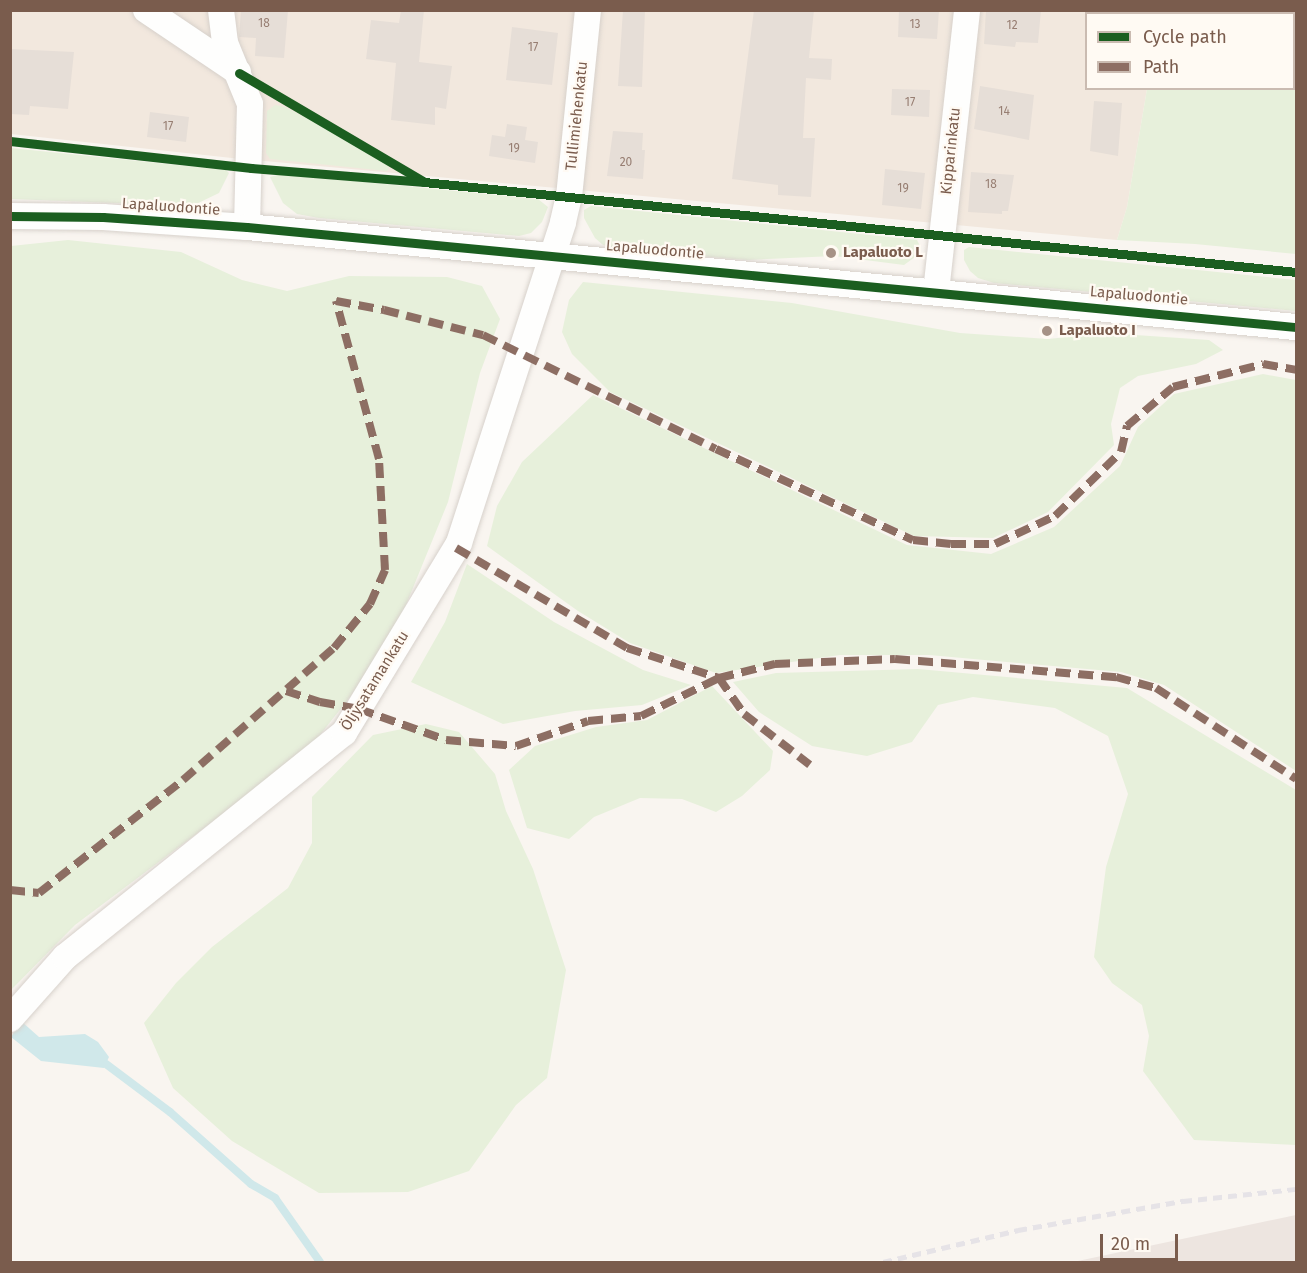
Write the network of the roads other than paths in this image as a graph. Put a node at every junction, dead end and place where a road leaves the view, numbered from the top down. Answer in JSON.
{"nodes":[{"id":1,"x":146,"y":10,"type":"edge"},
{"id":2,"x":221,"y":10,"type":"edge"},
{"id":3,"x":588,"y":10,"type":"edge"},
{"id":4,"x":967,"y":10,"type":"edge"},
{"id":5,"x":239,"y":73,"type":"junction"},
{"id":6,"x":10,"y":216,"type":"edge"},
{"id":7,"x":247,"y":227,"type":"junction"},
{"id":8,"x":553,"y":256,"type":"junction"},
{"id":9,"x":936,"y":292,"type":"junction"},
{"id":10,"x":1296,"y":327,"type":"edge"},
{"id":11,"x":10,"y":1019,"type":"edge"}],
"edges":[{"from":1,"to":5,"type":"street"},
{"from":2,"to":5,"type":"street"},
{"from":3,"to":8,"type":"street","name":"Tullimiehenkatu"},
{"from":4,"to":9,"type":"street","name":"Kipparinkatu"},
{"from":5,"to":7,"type":"street"},
{"from":6,"to":7,"type":"street","name":"Lapaluodontie"},
{"from":7,"to":8,"type":"street","name":"Lapaluodontie"},
{"from":8,"to":9,"type":"street","name":"Lapaluodontie"},
{"from":8,"to":11,"type":"street","name":"Öljysatamankatu"},
{"from":9,"to":10,"type":"street","name":"Lapaluodontie"}]}
